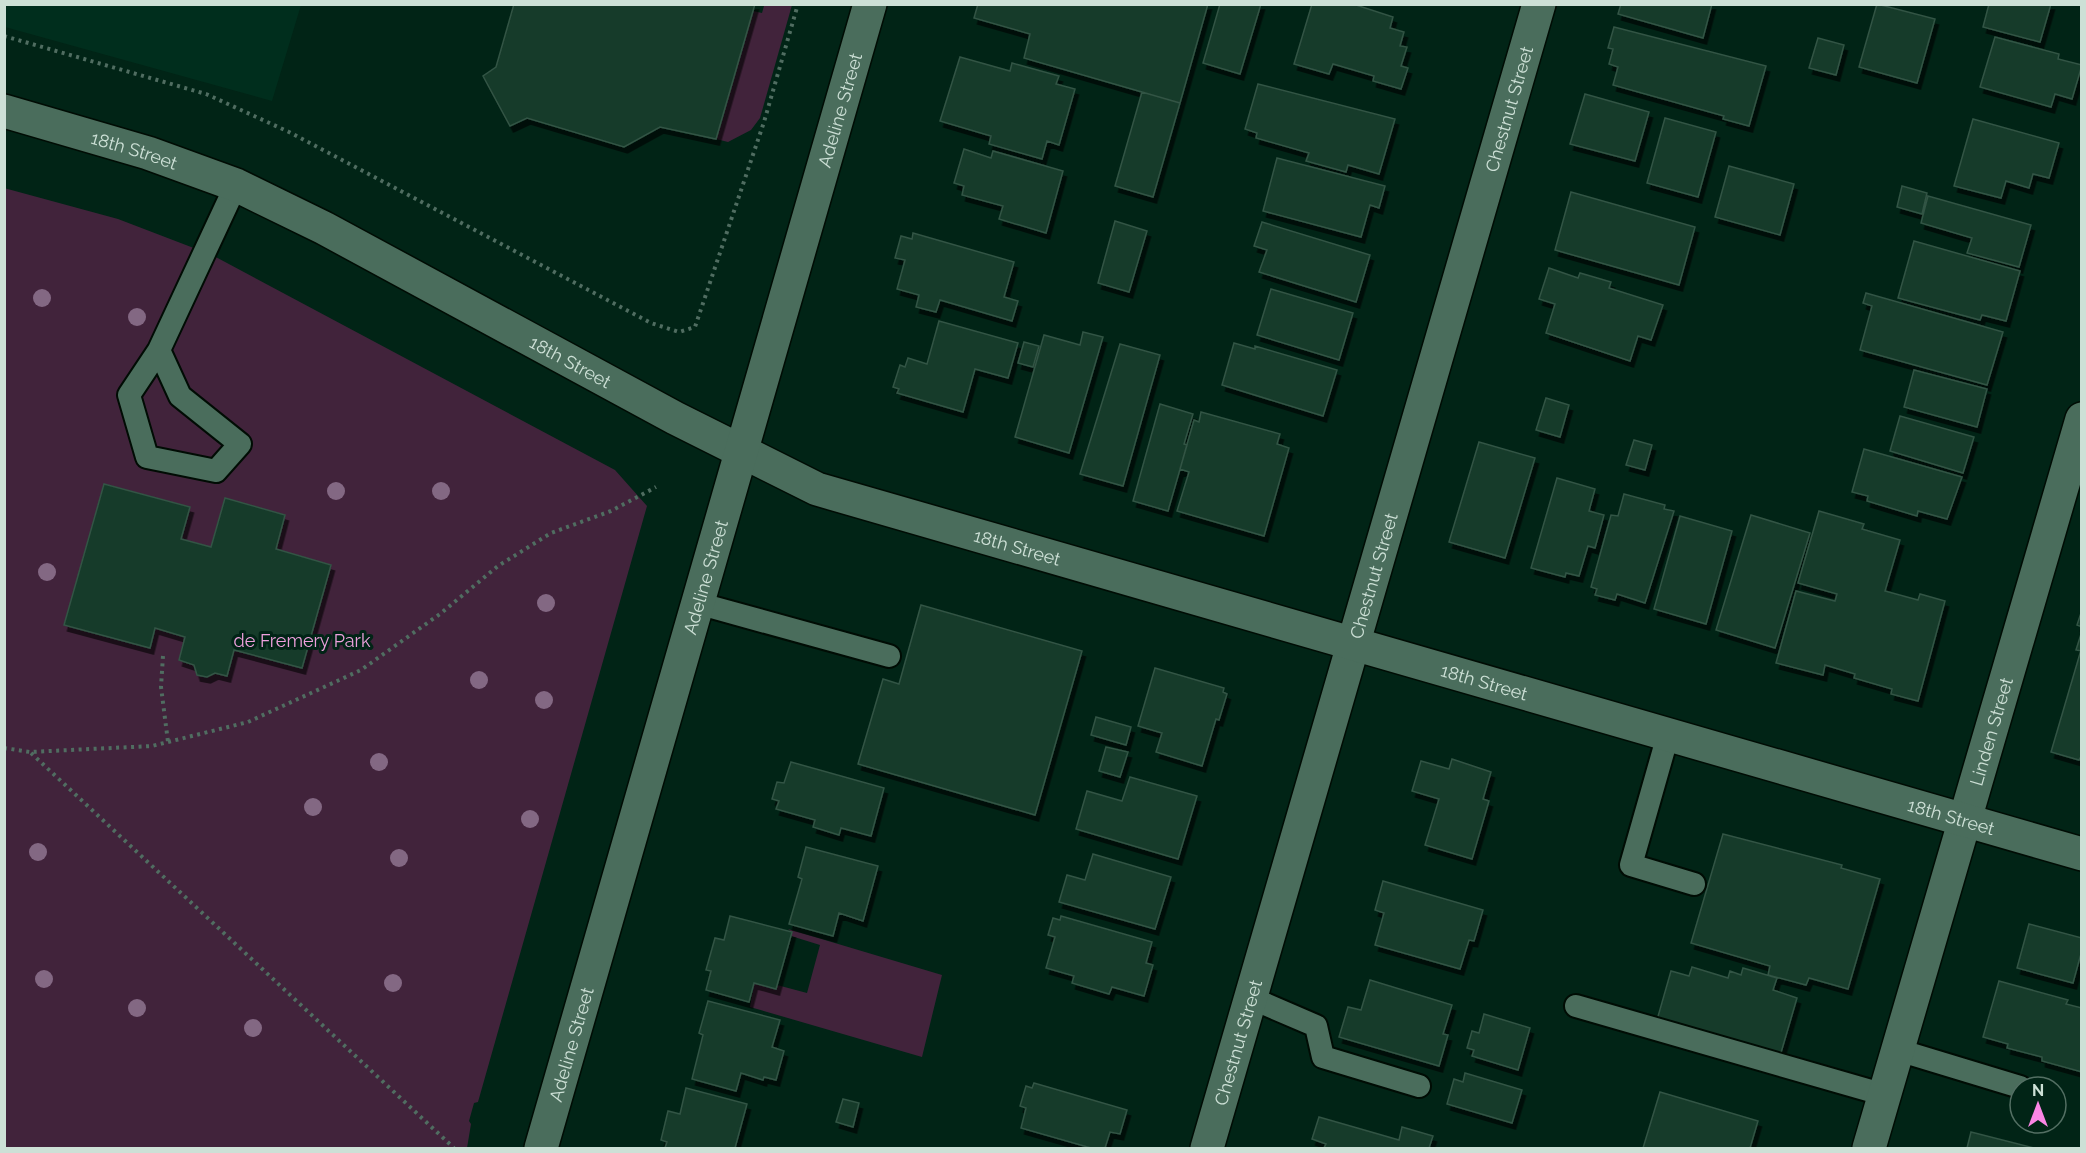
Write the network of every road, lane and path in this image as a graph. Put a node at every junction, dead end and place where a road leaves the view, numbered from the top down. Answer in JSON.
{"nodes":[{"id":1,"x":798,"y":4,"type":"edge"},
{"id":2,"x":870,"y":4,"type":"edge"},
{"id":3,"x":1539,"y":4,"type":"edge"},
{"id":4,"x":4,"y":36,"type":"edge"},
{"id":5,"x":4,"y":111,"type":"edge"},
{"id":6,"x":236,"y":185,"type":"junction"},
{"id":7,"x":159,"y":350,"type":"junction"},
{"id":8,"x":2082,"y":419,"type":"edge"},
{"id":9,"x":742,"y":452,"type":"junction"},
{"id":10,"x":656,"y":487,"type":"dead end"},
{"id":11,"x":697,"y":603,"type":"junction"},
{"id":12,"x":1354,"y":643,"type":"junction"},
{"id":13,"x":163,"y":656,"type":"dead end"},
{"id":14,"x":889,"y":656,"type":"dead end"},
{"id":15,"x":1668,"y":735,"type":"junction"},
{"id":16,"x":168,"y":742,"type":"junction"},
{"id":17,"x":4,"y":748,"type":"edge"},
{"id":18,"x":30,"y":752,"type":"junction"},
{"id":19,"x":1966,"y":822,"type":"junction"},
{"id":20,"x":2082,"y":854,"type":"edge"},
{"id":21,"x":1694,"y":884,"type":"dead end"},
{"id":22,"x":1251,"y":998,"type":"junction"},
{"id":23,"x":1576,"y":1006,"type":"dead end"},
{"id":24,"x":1898,"y":1050,"type":"junction"},
{"id":25,"x":2008,"y":1083,"type":"edge"},
{"id":26,"x":1419,"y":1086,"type":"dead end"},
{"id":27,"x":1885,"y":1095,"type":"junction"},
{"id":28,"x":454,"y":1149,"type":"edge"},
{"id":29,"x":541,"y":1149,"type":"edge"},
{"id":30,"x":1207,"y":1149,"type":"edge"},
{"id":31,"x":1869,"y":1149,"type":"edge"}],
"edges":[{"from":1,"to":4,"type":"path"},
{"from":2,"to":9,"type":"street","name":"Adeline Street"},
{"from":3,"to":12,"type":"street","name":"Chestnut Street"},
{"from":5,"to":6,"type":"street","name":"18th Street"},
{"from":6,"to":7,"type":"lane"},
{"from":6,"to":9,"type":"street","name":"18th Street"},
{"from":7,"to":7,"type":"lane"},
{"from":8,"to":19,"type":"street","name":"Linden Street"},
{"from":9,"to":11,"type":"street","name":"Adeline Street"},
{"from":9,"to":12,"type":"street","name":"18th Street"},
{"from":10,"to":16,"type":"path"},
{"from":11,"to":14,"type":"lane"},
{"from":11,"to":29,"type":"street","name":"Adeline Street"},
{"from":12,"to":15,"type":"street","name":"18th Street"},
{"from":12,"to":22,"type":"street","name":"Chestnut Street"},
{"from":13,"to":16,"type":"path"},
{"from":15,"to":19,"type":"street","name":"18th Street"},
{"from":15,"to":21,"type":"lane"},
{"from":16,"to":18,"type":"path"},
{"from":17,"to":18,"type":"path"},
{"from":18,"to":28,"type":"path"},
{"from":19,"to":20,"type":"street","name":"18th Street"},
{"from":19,"to":24,"type":"street","name":"Linden Street"},
{"from":22,"to":26,"type":"lane"},
{"from":22,"to":30,"type":"street","name":"Chestnut Street"},
{"from":23,"to":27,"type":"lane"},
{"from":24,"to":25,"type":"lane"},
{"from":24,"to":27,"type":"street","name":"Linden Street"},
{"from":27,"to":31,"type":"street","name":"Linden Street"}]}
